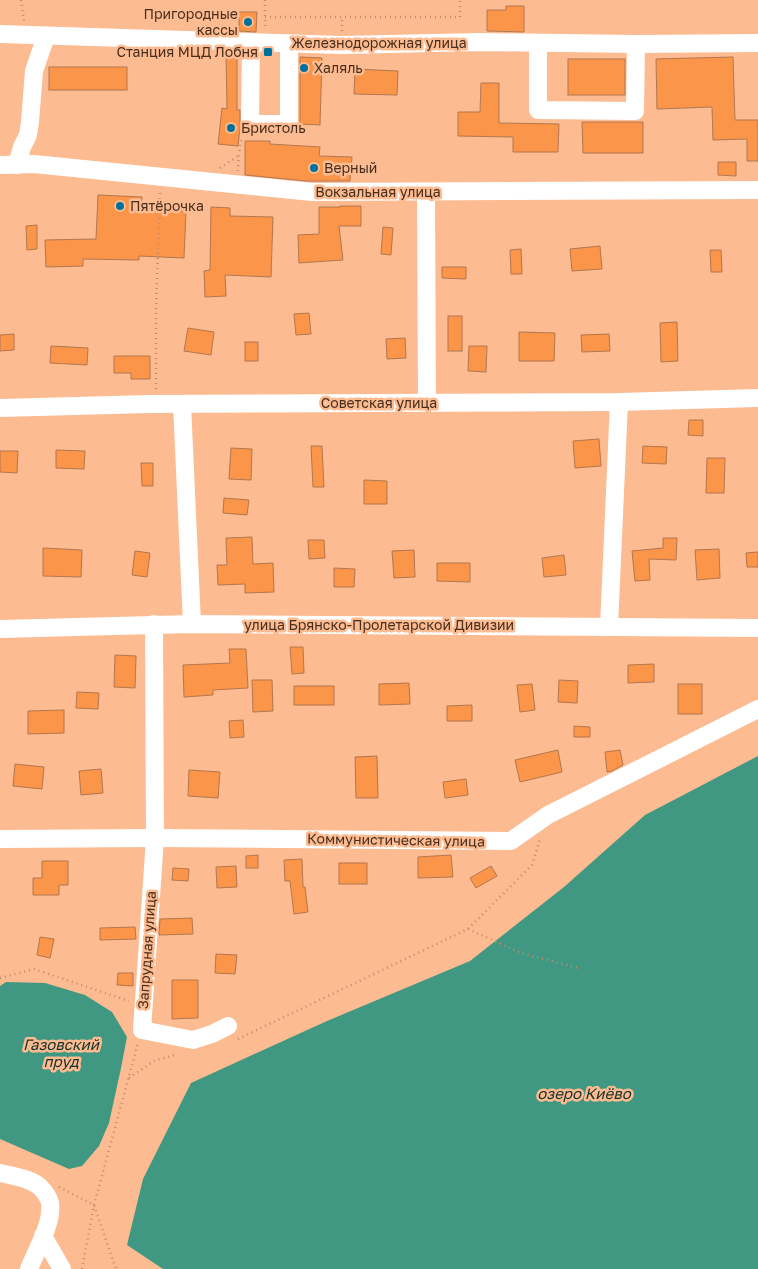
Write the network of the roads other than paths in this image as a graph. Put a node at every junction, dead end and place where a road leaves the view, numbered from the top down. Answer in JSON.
{"nodes":[{"id":1,"x":0,"y":34,"type":"edge"},
{"id":2,"x":46,"y":36,"type":"junction"},
{"id":3,"x":251,"y":43,"type":"junction"},
{"id":4,"x":538,"y":43,"type":"junction"},
{"id":5,"x":758,"y":43,"type":"edge"},
{"id":6,"x":289,"y":44,"type":"junction"},
{"id":7,"x":636,"y":44,"type":"junction"},
{"id":8,"x":9,"y":165,"type":"edge"},
{"id":9,"x":758,"y":190,"type":"edge"},
{"id":10,"x":426,"y":192,"type":"junction"},
{"id":11,"x":758,"y":398,"type":"edge"},
{"id":12,"x":619,"y":402,"type":"junction"},
{"id":13,"x":427,"y":403,"type":"junction"},
{"id":14,"x":182,"y":404,"type":"junction"},
{"id":15,"x":0,"y":408,"type":"edge"},
{"id":16,"x":154,"y":624,"type":"junction"},
{"id":17,"x":192,"y":624,"type":"junction"},
{"id":18,"x":609,"y":627,"type":"junction"},
{"id":19,"x":758,"y":628,"type":"edge"},
{"id":20,"x":0,"y":629,"type":"edge"},
{"id":21,"x":758,"y":709,"type":"edge"},
{"id":22,"x":155,"y":838,"type":"junction"},
{"id":23,"x":0,"y":839,"type":"edge"},
{"id":24,"x":233,"y":1032,"type":"road end"},
{"id":25,"x":0,"y":1173,"type":"edge"},
{"id":26,"x":43,"y":1236,"type":"junction"},
{"id":27,"x":29,"y":1269,"type":"edge"},
{"id":28,"x":62,"y":1269,"type":"edge"}],
"edges":[{"from":1,"to":2,"type":"street","name":"Железнодорожная улица"},
{"from":2,"to":3,"type":"street","name":"Железнодорожная улица"},
{"from":2,"to":8,"type":"street"},
{"from":3,"to":6,"type":"street","name":"Железнодорожная улица"},
{"from":3,"to":6,"type":"street"},
{"from":4,"to":6,"type":"street","name":"Железнодорожная улица"},
{"from":4,"to":7,"type":"street","name":"Железнодорожная улица"},
{"from":4,"to":7,"type":"street"},
{"from":5,"to":7,"type":"street","name":"Железнодорожная улица"},
{"from":8,"to":10,"type":"street","name":"Вокзальная улица"},
{"from":9,"to":10,"type":"street","name":"Вокзальная улица"},
{"from":10,"to":13,"type":"street"},
{"from":11,"to":12,"type":"street","name":"Советская улица"},
{"from":12,"to":13,"type":"street","name":"Советская улица"},
{"from":12,"to":18,"type":"street"},
{"from":13,"to":14,"type":"street","name":"Советская улица"},
{"from":14,"to":15,"type":"street","name":"Советская улица"},
{"from":14,"to":17,"type":"street"},
{"from":16,"to":17,"type":"street","name":"улица Брянско-Пролетарской Дивизии"},
{"from":16,"to":20,"type":"street","name":"улица Брянско-Пролетарской Дивизии"},
{"from":16,"to":22,"type":"street","name":"Запрудная улица"},
{"from":17,"to":18,"type":"street","name":"улица Брянско-Пролетарской Дивизии"},
{"from":18,"to":19,"type":"street","name":"улица Брянско-Пролетарской Дивизии"},
{"from":21,"to":22,"type":"street","name":"Коммунистическая улица"},
{"from":22,"to":23,"type":"street","name":"Коммунистическая улица"},
{"from":22,"to":24,"type":"street","name":"Запрудная улица"},
{"from":25,"to":26,"type":"street"},
{"from":26,"to":27,"type":"street"},
{"from":26,"to":28,"type":"street"}]}
